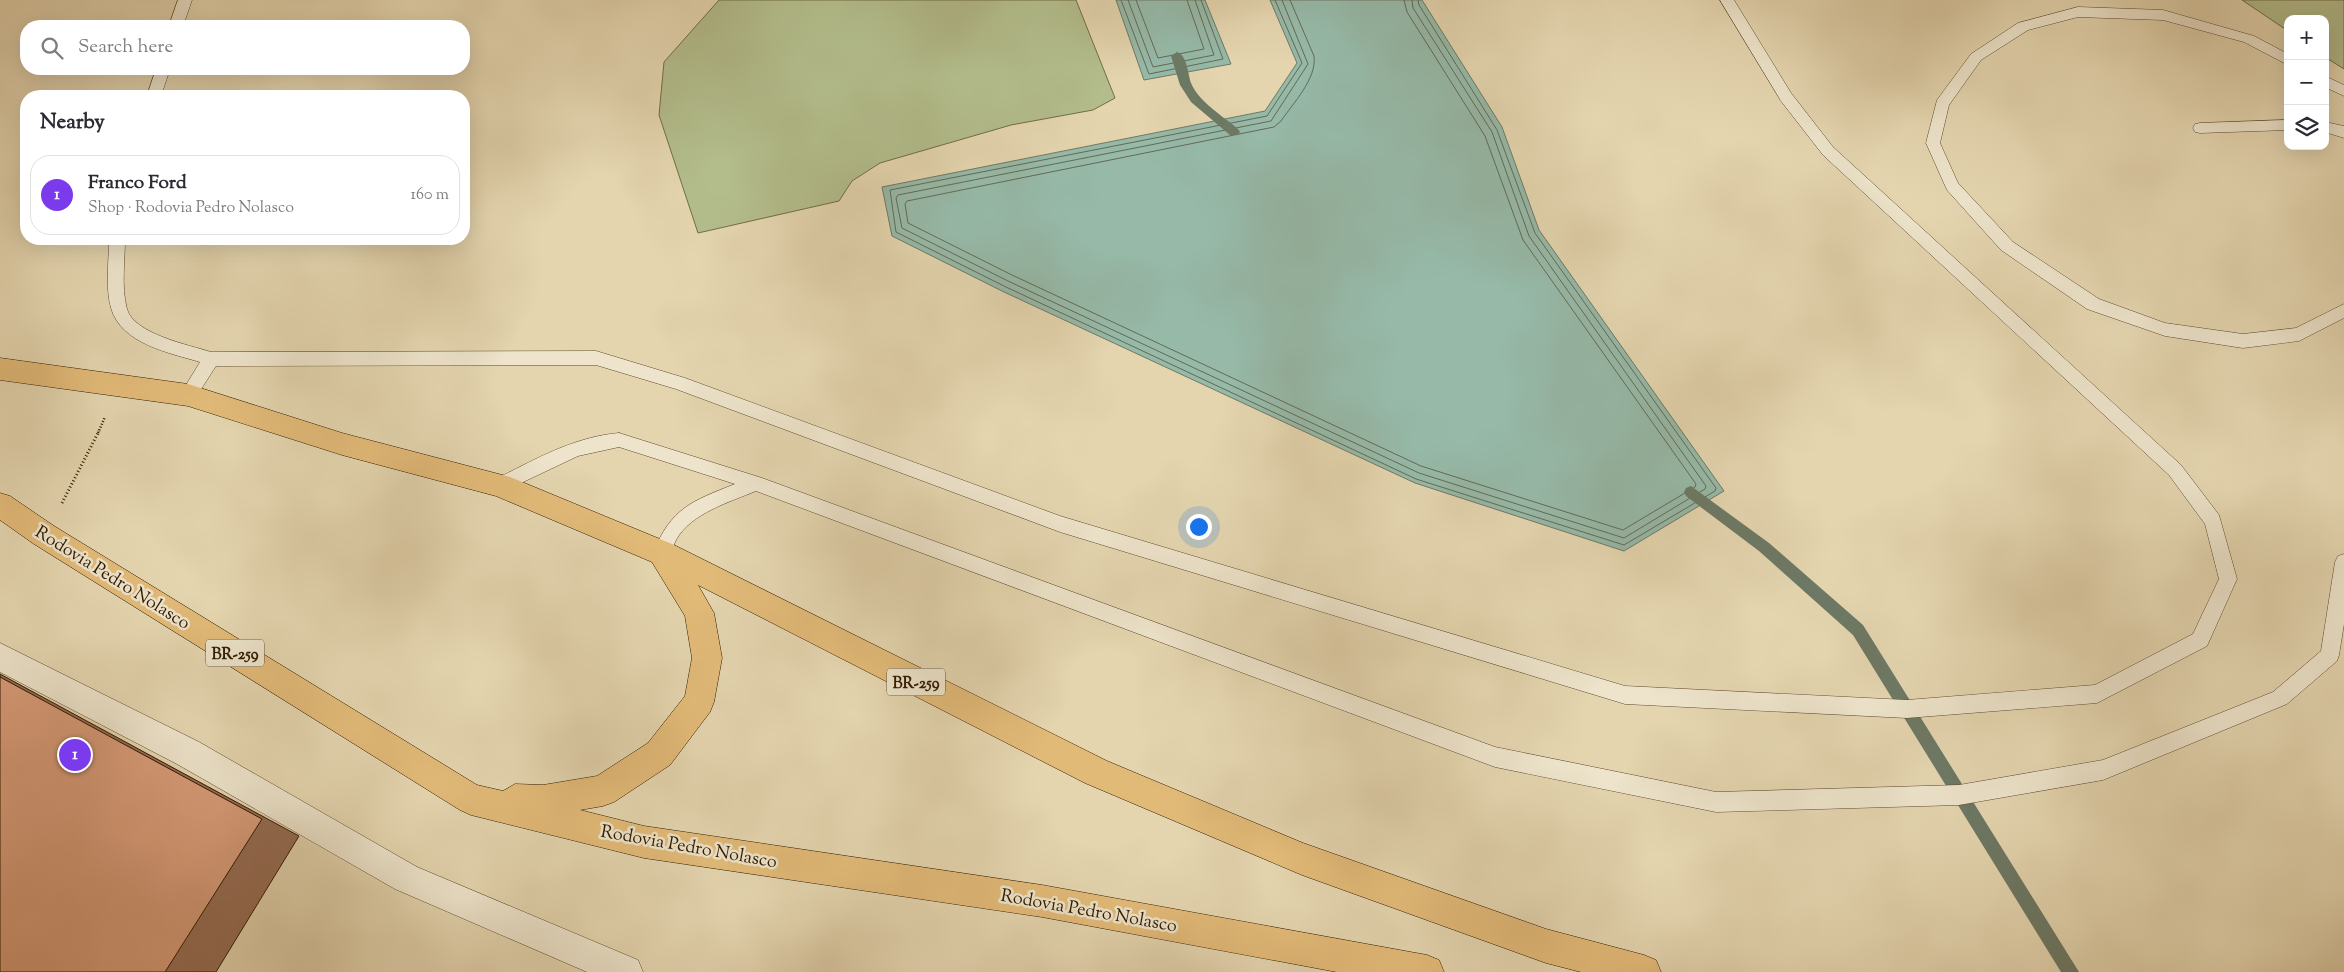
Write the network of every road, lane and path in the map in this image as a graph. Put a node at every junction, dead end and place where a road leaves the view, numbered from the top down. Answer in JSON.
{"nodes":[{"id":1,"x":185,"y":0,"type":"edge"},
{"id":2,"x":1728,"y":0,"type":"edge"},
{"id":3,"x":178,"y":20,"type":"edge"},
{"id":4,"x":2284,"y":58,"type":"edge"},
{"id":5,"x":161,"y":75,"type":"edge"},
{"id":6,"x":2329,"y":83,"type":"edge"},
{"id":7,"x":156,"y":90,"type":"edge"},
{"id":8,"x":2344,"y":91,"type":"edge"},
{"id":9,"x":2284,"y":126,"type":"edge"},
{"id":10,"x":2329,"y":127,"type":"edge"},
{"id":11,"x":2200,"y":128,"type":"dead end"},
{"id":12,"x":2344,"y":133,"type":"edge"},
{"id":13,"x":117,"y":245,"type":"edge"},
{"id":14,"x":2344,"y":310,"type":"edge"},
{"id":15,"x":211,"y":359,"type":"junction"},
{"id":16,"x":0,"y":369,"type":"edge"},
{"id":17,"x":119,"y":385,"type":"junction"},
{"id":18,"x":188,"y":395,"type":"junction"},
{"id":19,"x":756,"y":483,"type":"junction"},
{"id":20,"x":500,"y":485,"type":"junction"},
{"id":21,"x":0,"y":505,"type":"edge"},
{"id":22,"x":44,"y":535,"type":"junction"},
{"id":23,"x":662,"y":553,"type":"junction"},
{"id":24,"x":2344,"y":562,"type":"edge"},
{"id":25,"x":0,"y":657,"type":"edge"},
{"id":26,"x":471,"y":799,"type":"junction"},
{"id":27,"x":626,"y":972,"type":"edge"},
{"id":28,"x":1427,"y":972,"type":"edge"},
{"id":29,"x":1644,"y":972,"type":"edge"}],
"edges":[{"from":1,"to":3,"type":"lane"},
{"from":2,"to":15,"type":"lane"},
{"from":4,"to":14,"type":"lane"},
{"from":5,"to":7,"type":"lane"},
{"from":6,"to":8,"type":"lane"},
{"from":9,"to":11,"type":"lane"},
{"from":10,"to":12,"type":"lane"},
{"from":13,"to":15,"type":"lane"},
{"from":15,"to":18,"type":"lane"},
{"from":16,"to":17,"type":"highway","number":"BR-259"},
{"from":17,"to":18,"type":"highway","number":"BR-259"},
{"from":17,"to":22,"type":"path"},
{"from":18,"to":20,"type":"highway","number":"BR-259"},
{"from":19,"to":20,"type":"lane"},
{"from":19,"to":23,"type":"lane"},
{"from":19,"to":24,"type":"lane"},
{"from":20,"to":23,"type":"highway","number":"BR-259"},
{"from":21,"to":22,"type":"highway","name":"Rodovia Pedro Nolasco","number":"BR-259"},
{"from":22,"to":26,"type":"highway","name":"Rodovia Pedro Nolasco","number":"BR-259"},
{"from":23,"to":26,"type":"highway"},
{"from":23,"to":29,"type":"highway","number":"BR-259"},
{"from":25,"to":27,"type":"street"},
{"from":26,"to":28,"type":"highway","name":"Rodovia Pedro Nolasco","number":"BR-259"}]}
